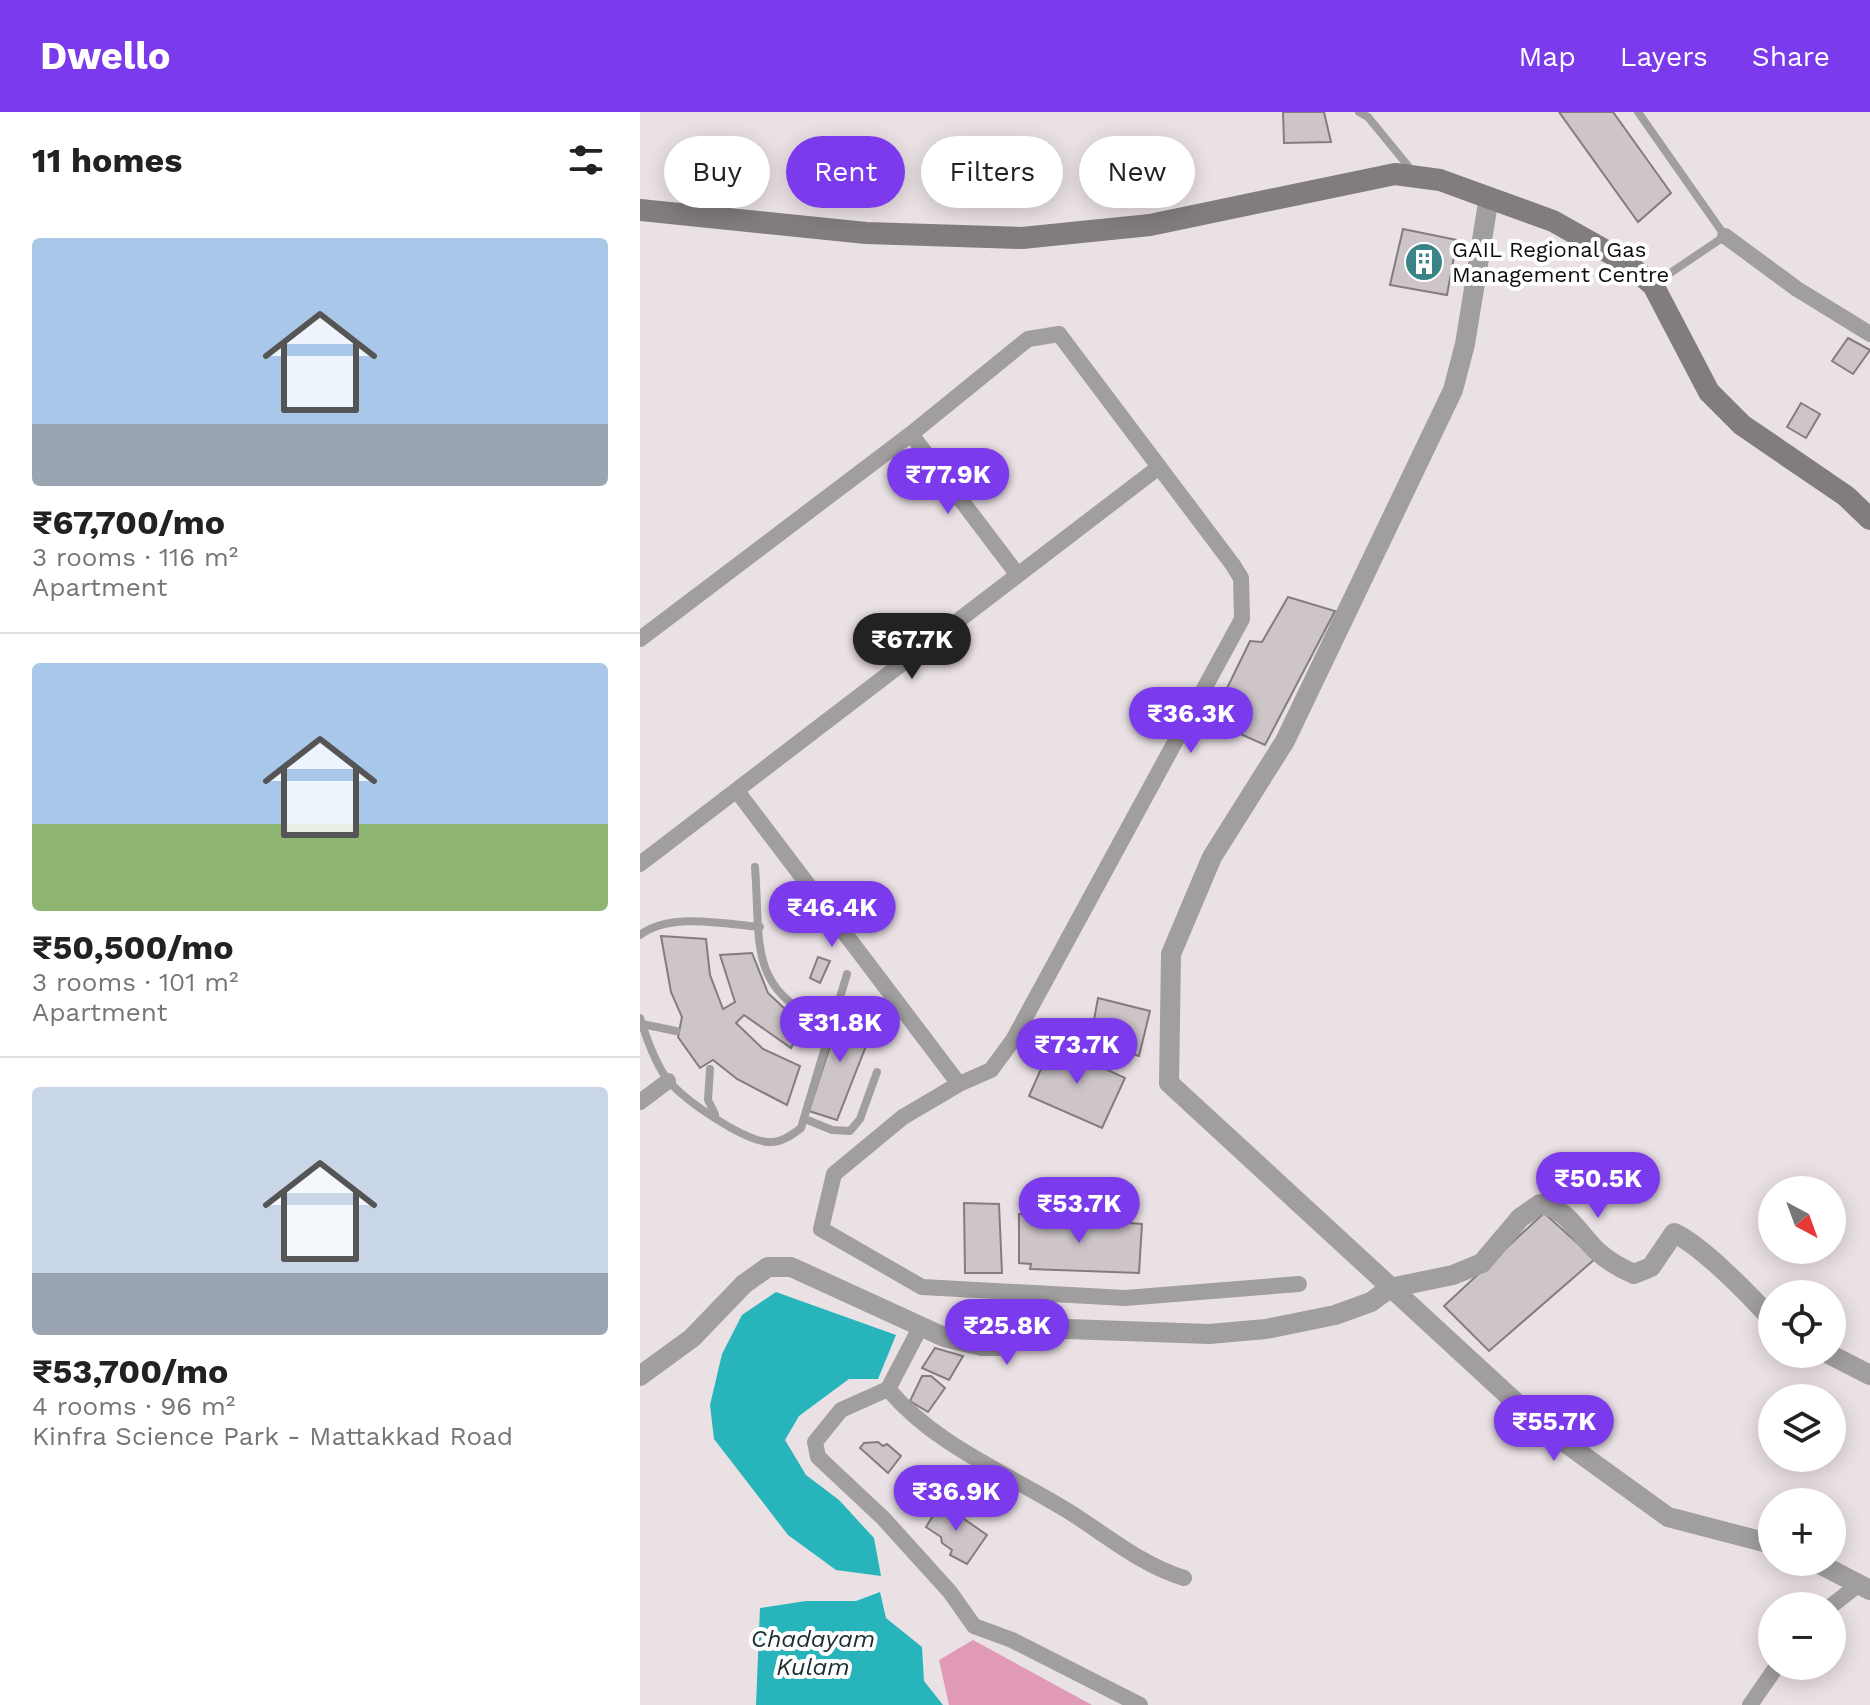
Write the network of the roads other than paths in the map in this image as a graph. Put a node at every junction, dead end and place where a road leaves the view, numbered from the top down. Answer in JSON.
{"nodes":[{"id":1,"x":1359,"y":112,"type":"edge"},
{"id":2,"x":1638,"y":112,"type":"edge"},
{"id":3,"x":1416,"y":176,"type":"junction"},
{"id":4,"x":1489,"y":197,"type":"junction"},
{"id":5,"x":640,"y":210,"type":"edge"},
{"id":6,"x":1725,"y":236,"type":"junction"},
{"id":7,"x":1653,"y":285,"type":"junction"},
{"id":8,"x":1870,"y":334,"type":"edge"},
{"id":9,"x":911,"y":434,"type":"junction"},
{"id":10,"x":1159,"y":467,"type":"junction"},
{"id":11,"x":1870,"y":519,"type":"edge"},
{"id":12,"x":1017,"y":574,"type":"junction"},
{"id":13,"x":640,"y":639,"type":"edge"},
{"id":14,"x":737,"y":791,"type":"junction"},
{"id":15,"x":641,"y":861,"type":"edge"},
{"id":16,"x":755,"y":867,"type":"dead end"},
{"id":17,"x":760,"y":927,"type":"junction"},
{"id":18,"x":640,"y":935,"type":"edge"},
{"id":19,"x":847,"y":974,"type":"dead end"},
{"id":20,"x":641,"y":1021,"type":"edge"},
{"id":21,"x":831,"y":1026,"type":"junction"},
{"id":22,"x":676,"y":1031,"type":"dead end"},
{"id":23,"x":710,"y":1069,"type":"dead end"},
{"id":24,"x":877,"y":1072,"type":"dead end"},
{"id":25,"x":668,"y":1081,"type":"junction"},
{"id":26,"x":959,"y":1084,"type":"junction"},
{"id":27,"x":640,"y":1102,"type":"edge"},
{"id":28,"x":717,"y":1119,"type":"junction"},
{"id":29,"x":805,"y":1119,"type":"junction"},
{"id":30,"x":1299,"y":1284,"type":"dead end"},
{"id":31,"x":1390,"y":1288,"type":"junction"},
{"id":32,"x":1758,"y":1304,"type":"edge"},
{"id":33,"x":921,"y":1326,"type":"junction"},
{"id":34,"x":1846,"y":1363,"type":"edge"},
{"id":35,"x":1870,"y":1375,"type":"edge"},
{"id":36,"x":640,"y":1376,"type":"edge"},
{"id":37,"x":888,"y":1389,"type":"junction"},
{"id":38,"x":1758,"y":1540,"type":"edge"},
{"id":39,"x":1843,"y":1576,"type":"edge"},
{"id":40,"x":1184,"y":1578,"type":"dead end"},
{"id":41,"x":1864,"y":1587,"type":"edge"},
{"id":42,"x":1846,"y":1597,"type":"edge"},
{"id":43,"x":1767,"y":1680,"type":"edge"},
{"id":44,"x":1140,"y":1705,"type":"edge"},
{"id":45,"x":1750,"y":1705,"type":"edge"}],
"edges":[{"from":1,"to":3,"type":"lane"},
{"from":2,"to":6,"type":"lane"},
{"from":3,"to":4,"type":"main road"},
{"from":3,"to":5,"type":"main road"},
{"from":4,"to":7,"type":"main road"},
{"from":4,"to":31,"type":"street"},
{"from":6,"to":7,"type":"lane"},
{"from":6,"to":8,"type":"street"},
{"from":7,"to":11,"type":"main road"},
{"from":9,"to":10,"type":"street"},
{"from":9,"to":12,"type":"street"},
{"from":9,"to":13,"type":"street"},
{"from":10,"to":12,"type":"street"},
{"from":10,"to":26,"type":"street"},
{"from":12,"to":14,"type":"street"},
{"from":14,"to":15,"type":"street"},
{"from":14,"to":26,"type":"street"},
{"from":16,"to":17,"type":"lane"},
{"from":17,"to":18,"type":"lane"},
{"from":17,"to":21,"type":"lane"},
{"from":19,"to":21,"type":"lane"},
{"from":20,"to":22,"type":"lane"},
{"from":20,"to":25,"type":"lane"},
{"from":21,"to":29,"type":"lane"},
{"from":23,"to":28,"type":"lane"},
{"from":24,"to":29,"type":"lane"},
{"from":25,"to":27,"type":"street"},
{"from":25,"to":28,"type":"lane"},
{"from":26,"to":30,"type":"street"},
{"from":28,"to":29,"type":"lane"},
{"from":31,"to":32,"type":"street"},
{"from":31,"to":33,"type":"street"},
{"from":31,"to":38,"type":"street"},
{"from":33,"to":36,"type":"street"},
{"from":33,"to":37,"type":"street"},
{"from":34,"to":35,"type":"street"},
{"from":37,"to":40,"type":"street"},
{"from":37,"to":44,"type":"street"},
{"from":39,"to":41,"type":"street"},
{"from":41,"to":42,"type":"street"},
{"from":43,"to":45,"type":"street"}]}
